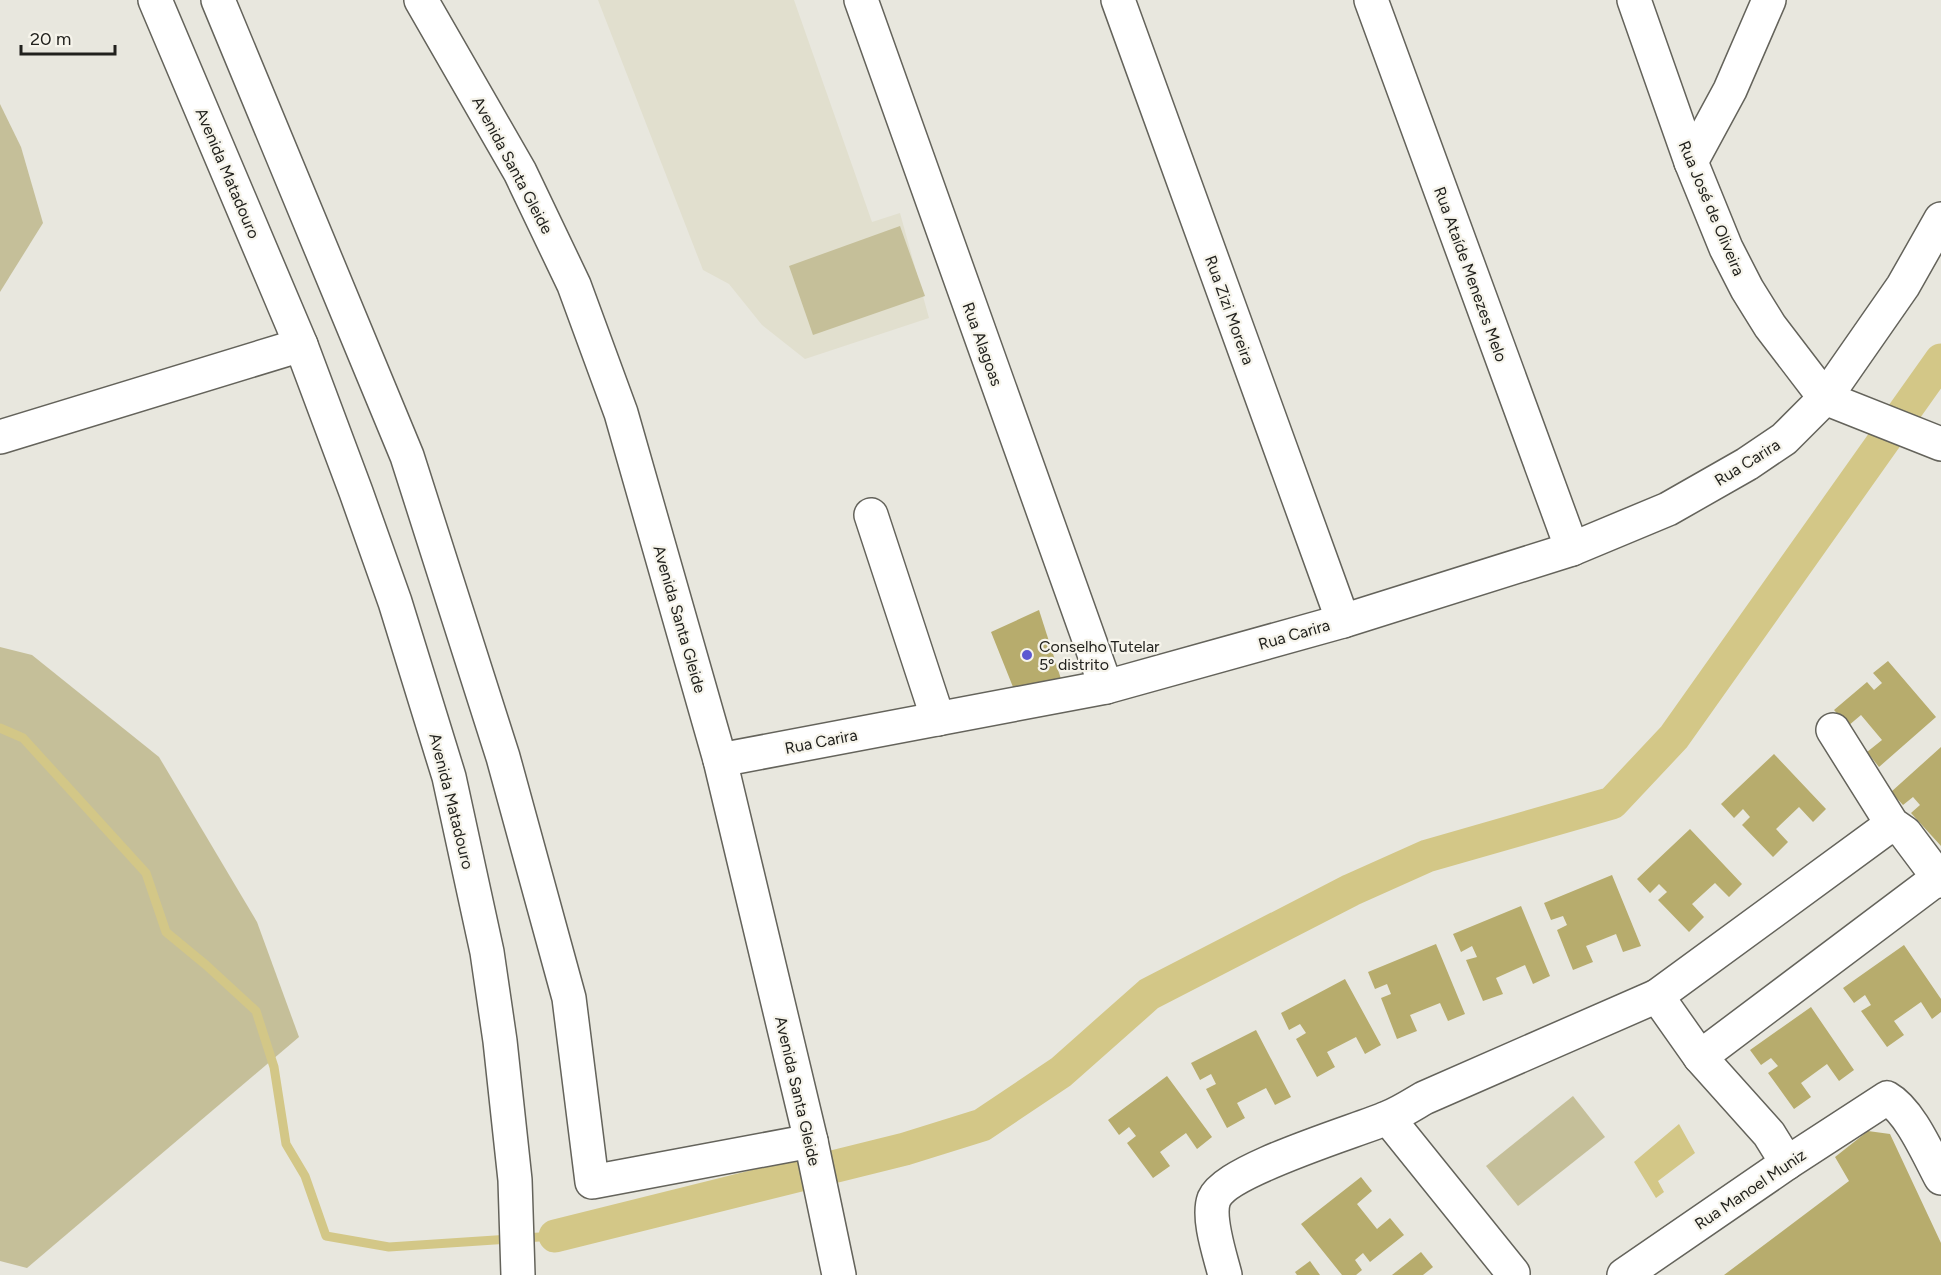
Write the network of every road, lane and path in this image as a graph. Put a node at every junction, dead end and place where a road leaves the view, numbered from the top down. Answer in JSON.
{"nodes":[{"id":1,"x":155,"y":0,"type":"edge"},
{"id":2,"x":218,"y":0,"type":"edge"},
{"id":3,"x":421,"y":0,"type":"edge"},
{"id":4,"x":861,"y":0,"type":"edge"},
{"id":5,"x":1118,"y":0,"type":"edge"},
{"id":6,"x":1371,"y":0,"type":"edge"},
{"id":7,"x":1634,"y":0,"type":"edge"},
{"id":8,"x":1769,"y":0,"type":"edge"},
{"id":9,"x":1691,"y":162,"type":"junction"},
{"id":10,"x":1941,"y":219,"type":"edge"},
{"id":11,"x":301,"y":345,"type":"junction"},
{"id":12,"x":1825,"y":398,"type":"junction"},
{"id":13,"x":0,"y":437,"type":"edge"},
{"id":14,"x":1930,"y":438,"type":"edge"},
{"id":15,"x":871,"y":515,"type":"dead end"},
{"id":16,"x":1572,"y":549,"type":"junction"},
{"id":17,"x":1343,"y":621,"type":"junction"},
{"id":18,"x":1106,"y":687,"type":"junction"},
{"id":19,"x":938,"y":719,"type":"junction"},
{"id":20,"x":1833,"y":730,"type":"dead end"},
{"id":21,"x":720,"y":760,"type":"junction"},
{"id":22,"x":1892,"y":824,"type":"junction"},
{"id":23,"x":1940,"y":879,"type":"edge"},
{"id":24,"x":1657,"y":996,"type":"junction"},
{"id":25,"x":1700,"y":1058,"type":"junction"},
{"id":26,"x":1388,"y":1118,"type":"junction"},
{"id":27,"x":812,"y":1145,"type":"junction"},
{"id":28,"x":1787,"y":1163,"type":"junction"},
{"id":29,"x":1941,"y":1178,"type":"edge"},
{"id":30,"x":1513,"y":1273,"type":"dead end"},
{"id":31,"x":518,"y":1275,"type":"edge"},
{"id":32,"x":839,"y":1275,"type":"edge"},
{"id":33,"x":1225,"y":1275,"type":"edge"},
{"id":34,"x":1624,"y":1275,"type":"edge"}],
"edges":[{"from":1,"to":11,"type":"street","name":"Avenida Matadouro"},
{"from":2,"to":27,"type":"street"},
{"from":3,"to":21,"type":"street","name":"Avenida Santa Gleide"},
{"from":4,"to":18,"type":"street","name":"Rua Alagoas"},
{"from":5,"to":17,"type":"street","name":"Rua Zizi Moreira"},
{"from":6,"to":16,"type":"street","name":"Rua Ataíde Menezes Melo"},
{"from":7,"to":9,"type":"street","name":"Rua José de Oliveira"},
{"from":8,"to":9,"type":"street"},
{"from":9,"to":12,"type":"street","name":"Rua José de Oliveira"},
{"from":10,"to":12,"type":"street","name":"Rua Carira"},
{"from":11,"to":13,"type":"street"},
{"from":11,"to":31,"type":"street","name":"Avenida Matadouro"},
{"from":12,"to":14,"type":"street"},
{"from":12,"to":16,"type":"street","name":"Rua Carira"},
{"from":15,"to":19,"type":"street"},
{"from":16,"to":17,"type":"street","name":"Rua Carira"},
{"from":17,"to":18,"type":"street","name":"Rua Carira"},
{"from":18,"to":19,"type":"street","name":"Rua Carira"},
{"from":19,"to":21,"type":"street","name":"Rua Carira"},
{"from":20,"to":22,"type":"street"},
{"from":21,"to":27,"type":"street","name":"Avenida Santa Gleide"},
{"from":22,"to":23,"type":"street"},
{"from":22,"to":24,"type":"street"},
{"from":23,"to":25,"type":"street"},
{"from":24,"to":25,"type":"street"},
{"from":24,"to":26,"type":"street"},
{"from":25,"to":28,"type":"street"},
{"from":26,"to":30,"type":"street"},
{"from":26,"to":33,"type":"street"},
{"from":27,"to":32,"type":"street","name":"Avenida Santa Gleide"},
{"from":28,"to":29,"type":"street","name":"Rua Manoel Muniz"},
{"from":28,"to":34,"type":"street","name":"Rua Manoel Muniz"}]}
